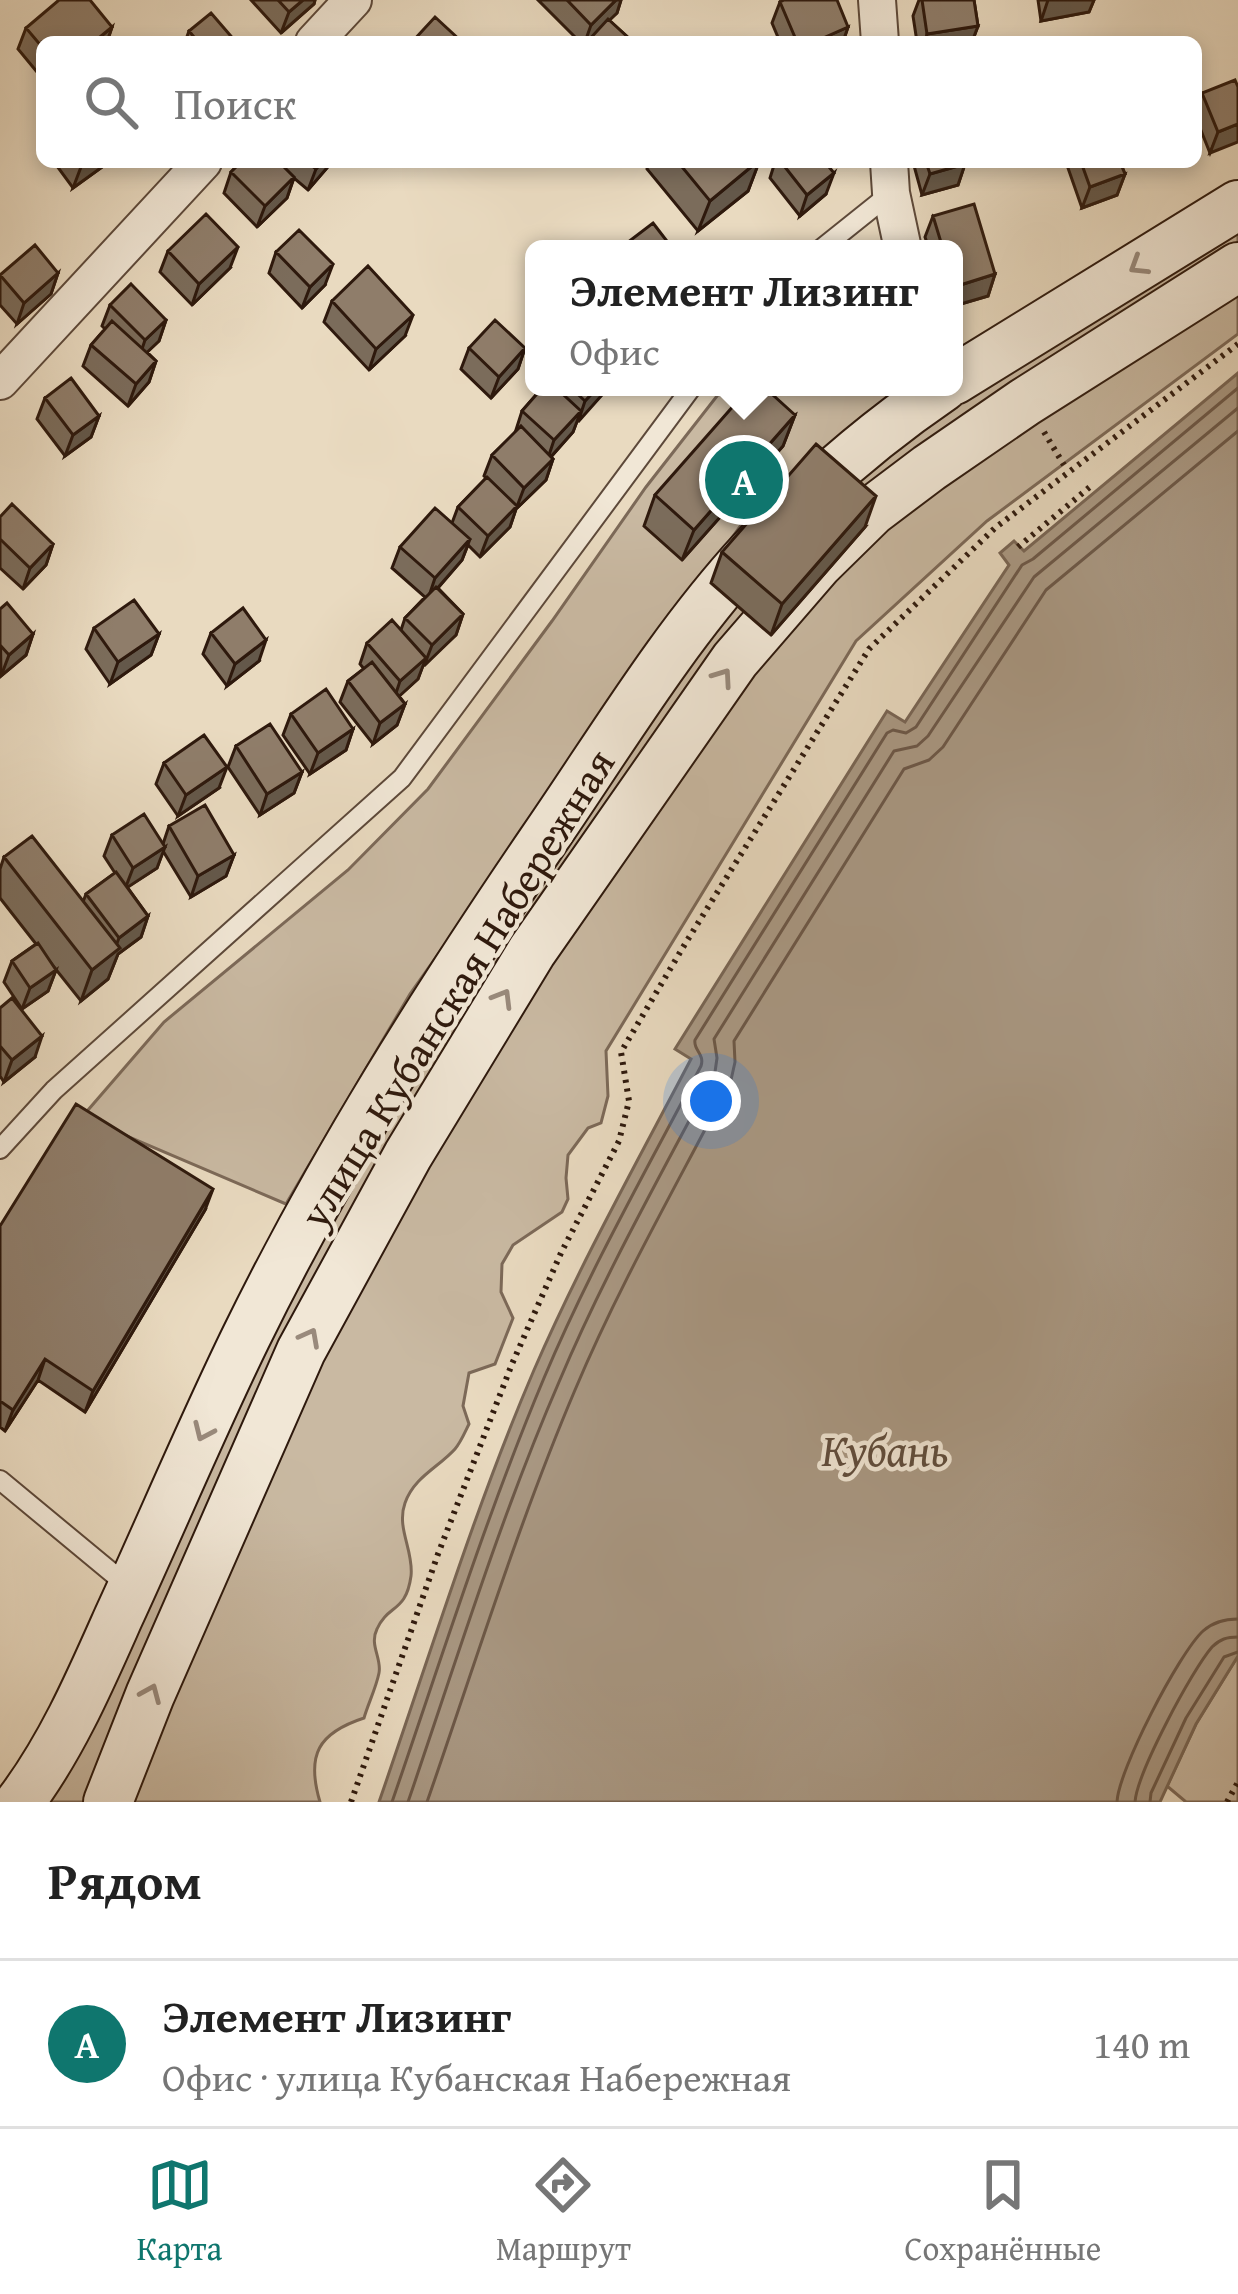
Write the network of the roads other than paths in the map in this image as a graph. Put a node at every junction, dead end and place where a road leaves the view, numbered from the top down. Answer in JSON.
{"nodes":[{"id":1,"x":353,"y":0,"type":"edge"},
{"id":2,"x":878,"y":0,"type":"edge"},
{"id":3,"x":320,"y":36,"type":"edge"},
{"id":4,"x":880,"y":36,"type":"edge"},
{"id":5,"x":197,"y":168,"type":"edge"},
{"id":6,"x":890,"y":177,"type":"edge"},
{"id":7,"x":1238,"y":205,"type":"edge"},
{"id":8,"x":830,"y":240,"type":"edge"},
{"id":9,"x":901,"y":240,"type":"edge"},
{"id":10,"x":1238,"y":267,"type":"edge"},
{"id":11,"x":7,"y":359,"type":"edge"},
{"id":12,"x":963,"y":374,"type":"edge"},
{"id":13,"x":685,"y":396,"type":"edge"},
{"id":14,"x":930,"y":396,"type":"edge"},
{"id":15,"x":0,"y":1149,"type":"edge"},
{"id":16,"x":0,"y":1480,"type":"edge"},
{"id":17,"x":132,"y":1589,"type":"junction"},
{"id":18,"x":20,"y":1802,"type":"edge"},
{"id":19,"x":108,"y":1802,"type":"edge"}],
"edges":[{"from":1,"to":3,"type":"street"},
{"from":2,"to":4,"type":"street"},
{"from":5,"to":11,"type":"street"},
{"from":6,"to":8,"type":"lane"},
{"from":6,"to":9,"type":"street"},
{"from":7,"to":12,"type":"main road","one_way":true},
{"from":19,"to":10,"type":"main road","name":"улица Кубанская Набережная","one_way":true},
{"from":13,"to":15,"type":"lane"},
{"from":14,"to":17,"type":"main road","name":"улица Кубанская Набережная","one_way":true},
{"from":16,"to":17,"type":"lane"},
{"from":17,"to":18,"type":"main road","name":"улица Кубанская Набережная"}]}
